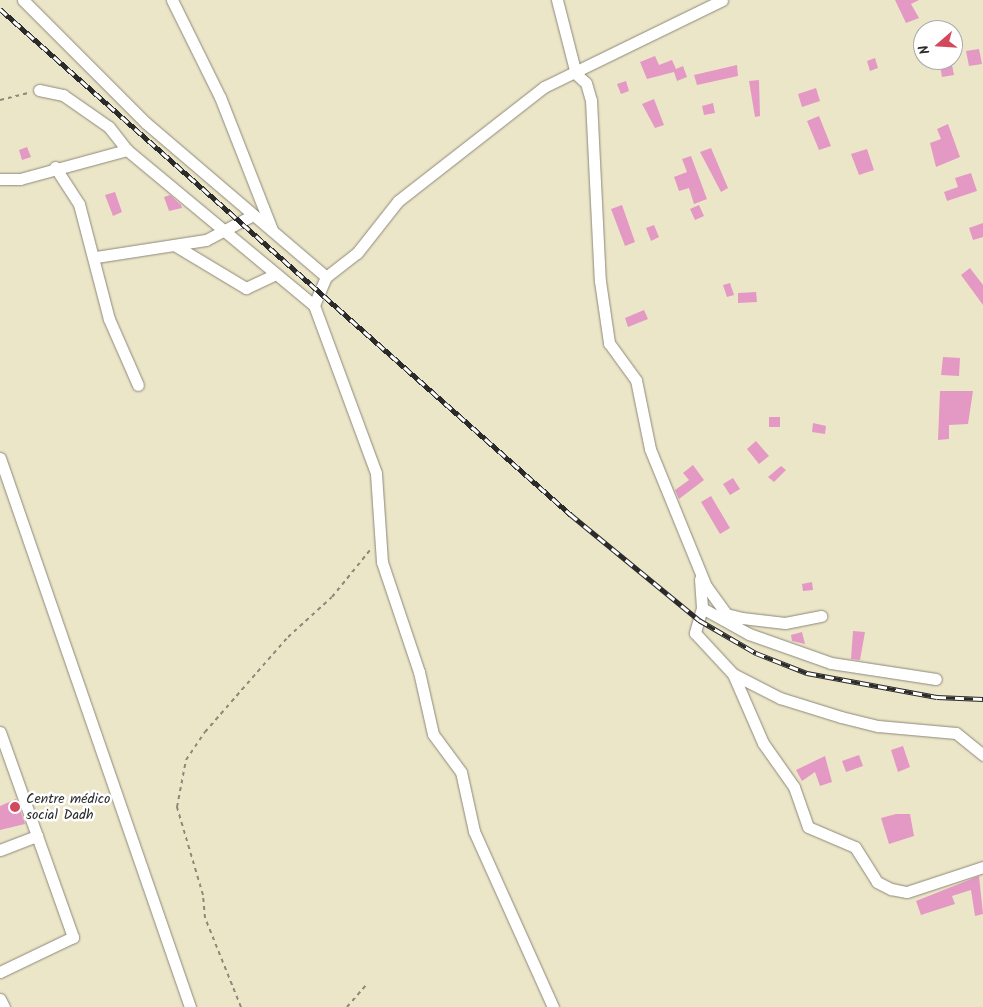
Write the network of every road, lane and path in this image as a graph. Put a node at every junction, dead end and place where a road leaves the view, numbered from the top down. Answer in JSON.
{"nodes":[{"id":1,"x":23,"y":0,"type":"edge"},
{"id":2,"x":172,"y":0,"type":"edge"},
{"id":3,"x":557,"y":0,"type":"edge"},
{"id":4,"x":722,"y":0,"type":"edge"},
{"id":5,"x":576,"y":74,"type":"junction"},
{"id":6,"x":39,"y":90,"type":"joint"},
{"id":7,"x":0,"y":100,"type":"edge"},
{"id":8,"x":127,"y":150,"type":"junction"},
{"id":9,"x":56,"y":167,"type":"junction"},
{"id":10,"x":0,"y":179,"type":"edge"},
{"id":11,"x":253,"y":215,"type":"junction"},
{"id":12,"x":226,"y":231,"type":"junction"},
{"id":13,"x":274,"y":234,"type":"junction"},
{"id":14,"x":176,"y":246,"type":"junction"},
{"id":15,"x":96,"y":257,"type":"junction"},
{"id":16,"x":276,"y":274,"type":"junction"},
{"id":17,"x":326,"y":277,"type":"junction"},
{"id":18,"x":314,"y":305,"type":"junction"},
{"id":19,"x":138,"y":384,"type":"dead end"},
{"id":20,"x":0,"y":458,"type":"edge"},
{"id":21,"x":380,"y":538,"type":"junction"},
{"id":22,"x":700,"y":572,"type":"junction"},
{"id":23,"x":702,"y":608,"type":"junction"},
{"id":24,"x":820,"y":616,"type":"dead end"},
{"id":25,"x":733,"y":674,"type":"junction"},
{"id":26,"x":936,"y":679,"type":"dead end"},
{"id":27,"x":0,"y":732,"type":"edge"},
{"id":28,"x":983,"y":754,"type":"edge"},
{"id":29,"x":37,"y":836,"type":"junction"},
{"id":30,"x":0,"y":850,"type":"edge"},
{"id":31,"x":983,"y":868,"type":"edge"},
{"id":32,"x":0,"y":972,"type":"edge"},
{"id":33,"x":367,"y":984,"type":"dead end"},
{"id":34,"x":0,"y":999,"type":"edge"},
{"id":35,"x":4,"y":1007,"type":"edge"},
{"id":36,"x":190,"y":1007,"type":"edge"},
{"id":37,"x":241,"y":1007,"type":"edge"},
{"id":38,"x":347,"y":1007,"type":"edge"},
{"id":39,"x":553,"y":1007,"type":"edge"}],
"edges":[{"from":1,"to":11,"type":"street"},
{"from":2,"to":13,"type":"street"},
{"from":3,"to":5,"type":"street"},
{"from":4,"to":5,"type":"street"},
{"from":5,"to":17,"type":"street"},
{"from":5,"to":22,"type":"street"},
{"from":6,"to":7,"type":"path"},
{"from":6,"to":8,"type":"street"},
{"from":8,"to":9,"type":"street"},
{"from":8,"to":12,"type":"street"},
{"from":9,"to":10,"type":"street"},
{"from":9,"to":15,"type":"street"},
{"from":11,"to":12,"type":"street"},
{"from":11,"to":13,"type":"street"},
{"from":12,"to":14,"type":"street"},
{"from":12,"to":16,"type":"street"},
{"from":13,"to":17,"type":"street"},
{"from":14,"to":15,"type":"street"},
{"from":14,"to":16,"type":"street"},
{"from":15,"to":19,"type":"street"},
{"from":16,"to":18,"type":"street"},
{"from":17,"to":18,"type":"street"},
{"from":18,"to":21,"type":"street"},
{"from":20,"to":36,"type":"street"},
{"from":21,"to":37,"type":"path"},
{"from":21,"to":39,"type":"street"},
{"from":22,"to":23,"type":"street"},
{"from":22,"to":24,"type":"street"},
{"from":23,"to":25,"type":"street"},
{"from":23,"to":26,"type":"street"},
{"from":25,"to":28,"type":"street"},
{"from":25,"to":31,"type":"street"},
{"from":27,"to":29,"type":"street"},
{"from":29,"to":30,"type":"street"},
{"from":29,"to":32,"type":"street"},
{"from":33,"to":38,"type":"path"},
{"from":34,"to":35,"type":"street"}]}
